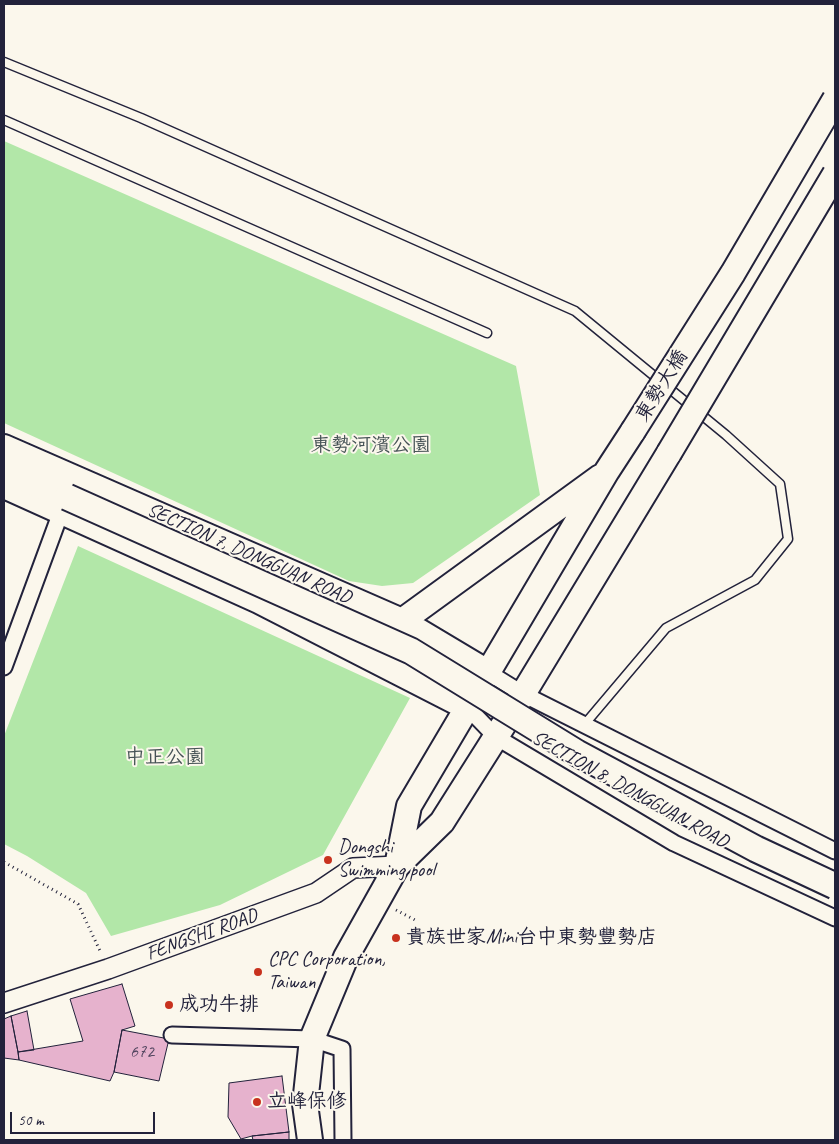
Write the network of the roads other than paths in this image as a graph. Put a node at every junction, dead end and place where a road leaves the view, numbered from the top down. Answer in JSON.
{"nodes":[{"id":1,"x":4,"y":62,"type":"edge"},
{"id":2,"x":835,"y":99,"type":"edge"},
{"id":3,"x":4,"y":120,"type":"edge"},
{"id":4,"x":835,"y":174,"type":"edge"},
{"id":5,"x":488,"y":334,"type":"dead end"},
{"id":6,"x":4,"y":447,"type":"edge"},
{"id":7,"x":4,"y":469,"type":"edge"},
{"id":8,"x":607,"y":471,"type":"junction"},
{"id":9,"x":4,"y":486,"type":"edge"},
{"id":10,"x":64,"y":504,"type":"junction"},
{"id":11,"x":274,"y":565,"type":"junction"},
{"id":12,"x":258,"y":600,"type":"junction"},
{"id":13,"x":402,"y":621,"type":"junction"},
{"id":14,"x":4,"y":667,"type":"edge"},
{"id":15,"x":489,"y":673,"type":"junction"},
{"id":16,"x":523,"y":694,"type":"junction"},
{"id":17,"x":468,"y":708,"type":"junction"},
{"id":18,"x":584,"y":725,"type":"junction"},
{"id":19,"x":496,"y":737,"type":"junction"},
{"id":20,"x":835,"y":852,"type":"edge"},
{"id":21,"x":397,"y":866,"type":"junction"},
{"id":22,"x":835,"y":886,"type":"edge"},
{"id":23,"x":835,"y":918,"type":"edge"},
{"id":24,"x":4,"y":1003,"type":"edge"},
{"id":25,"x":172,"y":1035,"type":"dead end"},
{"id":26,"x":312,"y":1039,"type":"junction"},
{"id":27,"x":310,"y":1140,"type":"edge"},
{"id":28,"x":343,"y":1140,"type":"edge"}],
"edges":[{"from":1,"to":18,"type":"lane"},
{"from":2,"to":8,"type":"main road","name":"東勢大橋","bridge":true},
{"from":3,"to":5,"type":"lane"},
{"from":4,"to":16,"type":"main road","name":"東勢大橋","bridge":true},
{"from":6,"to":11,"type":"main road","name":"SECTION 7, DONGGUAN ROAD"},
{"from":7,"to":10,"type":"highway"},
{"from":8,"to":13,"type":"main road"},
{"from":8,"to":15,"type":"main road","name":"東勢大橋"},
{"from":9,"to":10,"type":"main road","name":"SECTION 7, DONGGUAN ROAD"},
{"from":10,"to":12,"type":"main road","name":"SECTION 7, DONGGUAN ROAD"},
{"from":10,"to":14,"type":"street"},
{"from":10,"to":22,"type":"highway","bridge":true},
{"from":11,"to":12,"type":"main road"},
{"from":11,"to":13,"type":"main road","name":"SECTION 7, DONGGUAN ROAD"},
{"from":12,"to":17,"type":"main road","name":"SECTION 7, DONGGUAN ROAD"},
{"from":13,"to":15,"type":"main road","name":"SECTION 7, DONGGUAN ROAD"},
{"from":15,"to":16,"type":"street","name":"SECTION 8, DONGGUAN ROAD"},
{"from":15,"to":17,"type":"main road"},
{"from":16,"to":18,"type":"street","name":"SECTION 8, DONGGUAN ROAD"},
{"from":16,"to":19,"type":"main road"},
{"from":17,"to":19,"type":"street","name":"SECTION 8, DONGGUAN ROAD"},
{"from":17,"to":21,"type":"main road"},
{"from":18,"to":20,"type":"street","name":"SECTION 8, DONGGUAN ROAD"},
{"from":19,"to":21,"type":"main road"},
{"from":19,"to":23,"type":"street","name":"SECTION 8, DONGGUAN ROAD"},
{"from":21,"to":24,"type":"street","name":"FENGSHI ROAD"},
{"from":21,"to":26,"type":"main road"},
{"from":25,"to":26,"type":"street"},
{"from":26,"to":27,"type":"main road"},
{"from":26,"to":28,"type":"street"}]}
